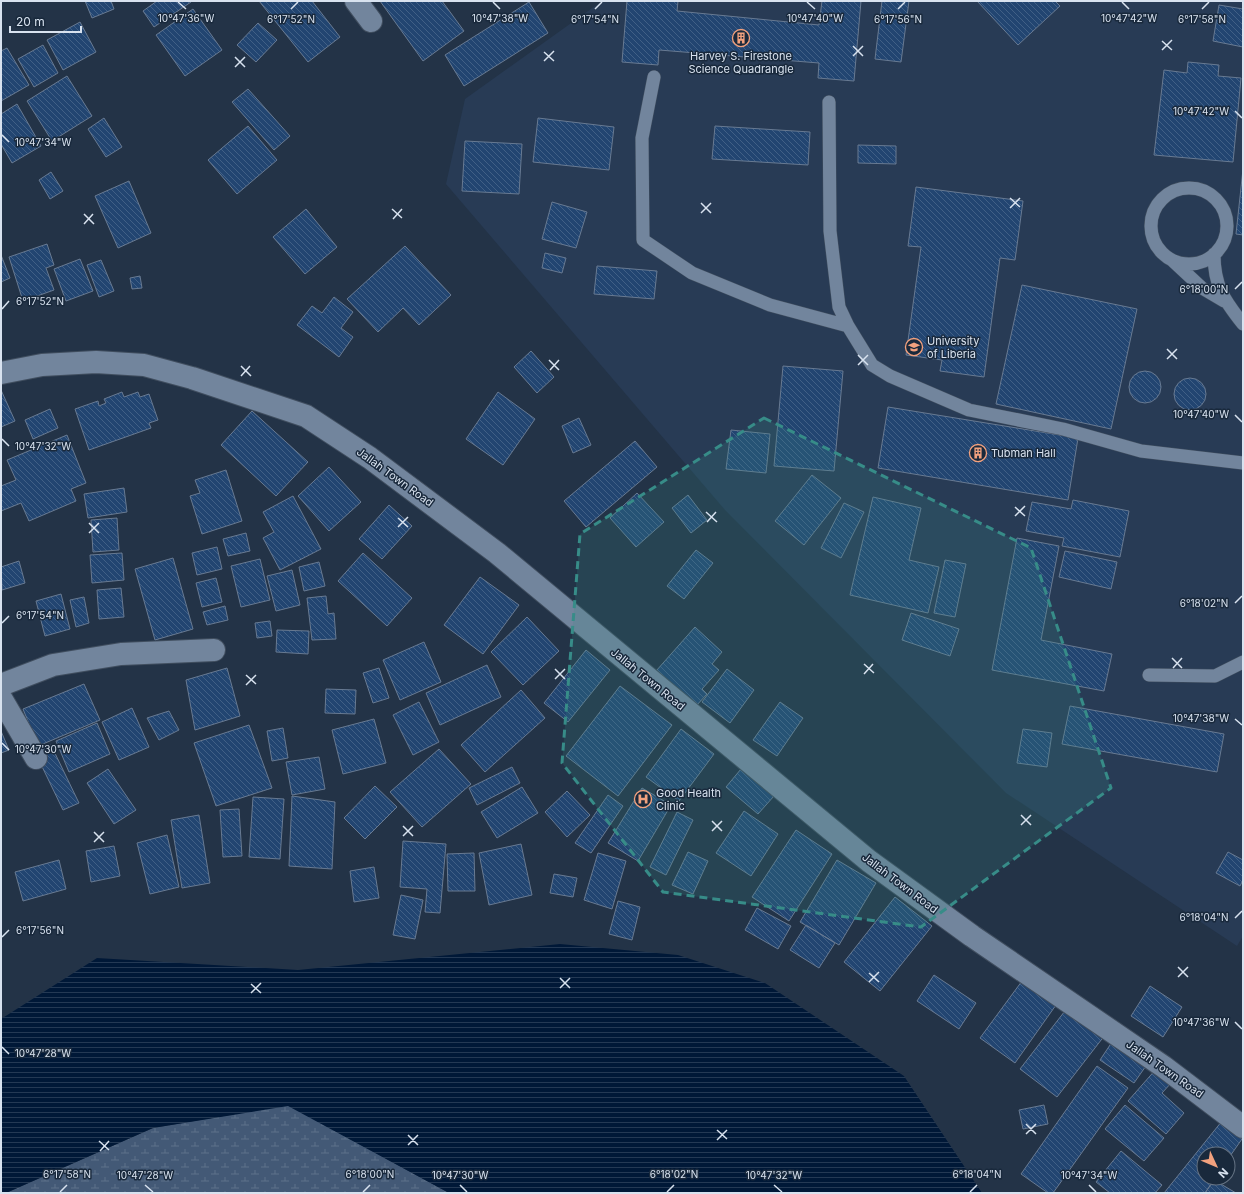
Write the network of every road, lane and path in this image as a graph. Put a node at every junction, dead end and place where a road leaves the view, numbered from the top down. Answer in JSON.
{"nodes":[{"id":1,"x":356,"y":1,"type":"edge"},
{"id":2,"x":370,"y":21,"type":"dead end"},
{"id":3,"x":654,"y":78,"type":"dead end"},
{"id":4,"x":829,"y":102,"type":"dead end"},
{"id":5,"x":1214,"y":254,"type":"junction"},
{"id":6,"x":1173,"y":261,"type":"junction"},
{"id":7,"x":1224,"y":301,"type":"junction"},
{"id":8,"x":1243,"y":324,"type":"edge"},
{"id":9,"x":848,"y":326,"type":"junction"},
{"id":10,"x":1,"y":373,"type":"edge"},
{"id":11,"x":1243,"y":463,"type":"edge"},
{"id":12,"x":214,"y":650,"type":"dead end"},
{"id":13,"x":1243,"y":662,"type":"edge"},
{"id":14,"x":1149,"y":675,"type":"dead end"},
{"id":15,"x":1,"y":685,"type":"edge"},
{"id":16,"x":1,"y":698,"type":"edge"},
{"id":17,"x":36,"y":758,"type":"dead end"},
{"id":18,"x":1243,"y":1127,"type":"edge"}],
"edges":[{"from":1,"to":2,"type":"street"},
{"from":3,"to":9,"type":"lane"},
{"from":4,"to":9,"type":"lane"},
{"from":5,"to":6,"type":"lane"},
{"from":5,"to":6,"type":"lane"},
{"from":5,"to":7,"type":"lane"},
{"from":6,"to":7,"type":"lane"},
{"from":7,"to":8,"type":"lane"},
{"from":9,"to":11,"type":"lane"},
{"from":10,"to":18,"type":"street","name":"Jallah Town Road"},
{"from":12,"to":15,"type":"street"},
{"from":13,"to":14,"type":"lane"},
{"from":16,"to":17,"type":"street"}]}
